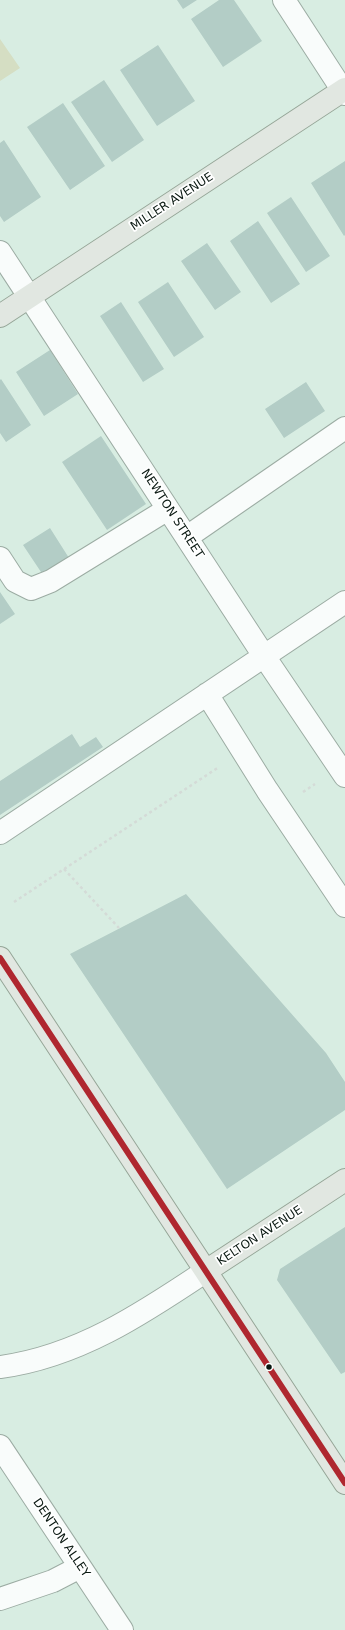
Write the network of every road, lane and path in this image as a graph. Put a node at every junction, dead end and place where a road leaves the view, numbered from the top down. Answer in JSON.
{"nodes":[{"id":1,"x":284,"y":0,"type":"edge"},
{"id":2,"x":344,"y":91,"type":"edge"},
{"id":3,"x":0,"y":252,"type":"edge"},
{"id":4,"x":29,"y":296,"type":"junction"},
{"id":5,"x":0,"y":316,"type":"edge"},
{"id":6,"x":345,"y":428,"type":"edge"},
{"id":7,"x":168,"y":509,"type":"junction"},
{"id":8,"x":187,"y":537,"type":"junction"},
{"id":9,"x":0,"y":558,"type":"edge"},
{"id":10,"x":345,"y":602,"type":"edge"},
{"id":11,"x":264,"y":656,"type":"junction"},
{"id":12,"x":207,"y":694,"type":"junction"},
{"id":13,"x":243,"y":752,"type":"junction"},
{"id":14,"x":345,"y":776,"type":"edge"},
{"id":15,"x":0,"y":833,"type":"edge"},
{"id":16,"x":64,"y":869,"type":"junction"},
{"id":17,"x":14,"y":902,"type":"dead end"},
{"id":18,"x":345,"y":906,"type":"edge"},
{"id":19,"x":119,"y":928,"type":"dead end"},
{"id":20,"x":0,"y":958,"type":"edge"},
{"id":21,"x":345,"y":1180,"type":"edge"},
{"id":22,"x":206,"y":1271,"type":"junction"},
{"id":23,"x":0,"y":1367,"type":"edge"},
{"id":24,"x":0,"y":1446,"type":"edge"},
{"id":25,"x":345,"y":1482,"type":"edge"},
{"id":26,"x":80,"y":1567,"type":"junction"},
{"id":27,"x":0,"y":1599,"type":"edge"},
{"id":28,"x":122,"y":1630,"type":"edge"}],
"edges":[{"from":1,"to":2,"type":"street"},
{"from":2,"to":4,"type":"main road","name":"MILLER AVENUE"},
{"from":3,"to":4,"type":"street","name":"NEWTON STREET"},
{"from":4,"to":5,"type":"main road","name":"MILLER AVENUE"},
{"from":4,"to":7,"type":"street","name":"NEWTON STREET"},
{"from":6,"to":8,"type":"street"},
{"from":7,"to":8,"type":"street","name":"NEWTON STREET"},
{"from":7,"to":9,"type":"street"},
{"from":8,"to":11,"type":"street","name":"NEWTON STREET"},
{"from":10,"to":11,"type":"street"},
{"from":11,"to":12,"type":"street"},
{"from":11,"to":14,"type":"street","name":"NEWTON STREET"},
{"from":12,"to":13,"type":"street"},
{"from":12,"to":15,"type":"street"},
{"from":13,"to":16,"type":"path"},
{"from":13,"to":18,"type":"street"},
{"from":16,"to":17,"type":"path"},
{"from":16,"to":19,"type":"path"},
{"from":20,"to":22,"type":"main road"},
{"from":21,"to":22,"type":"main road","name":"KELTON AVENUE"},
{"from":22,"to":23,"type":"street","name":"KELTON AVENUE"},
{"from":22,"to":25,"type":"main road"},
{"from":24,"to":26,"type":"street","name":"DENTON ALLEY"},
{"from":26,"to":27,"type":"street"},
{"from":26,"to":28,"type":"street","name":"DENTON ALLEY"}]}
